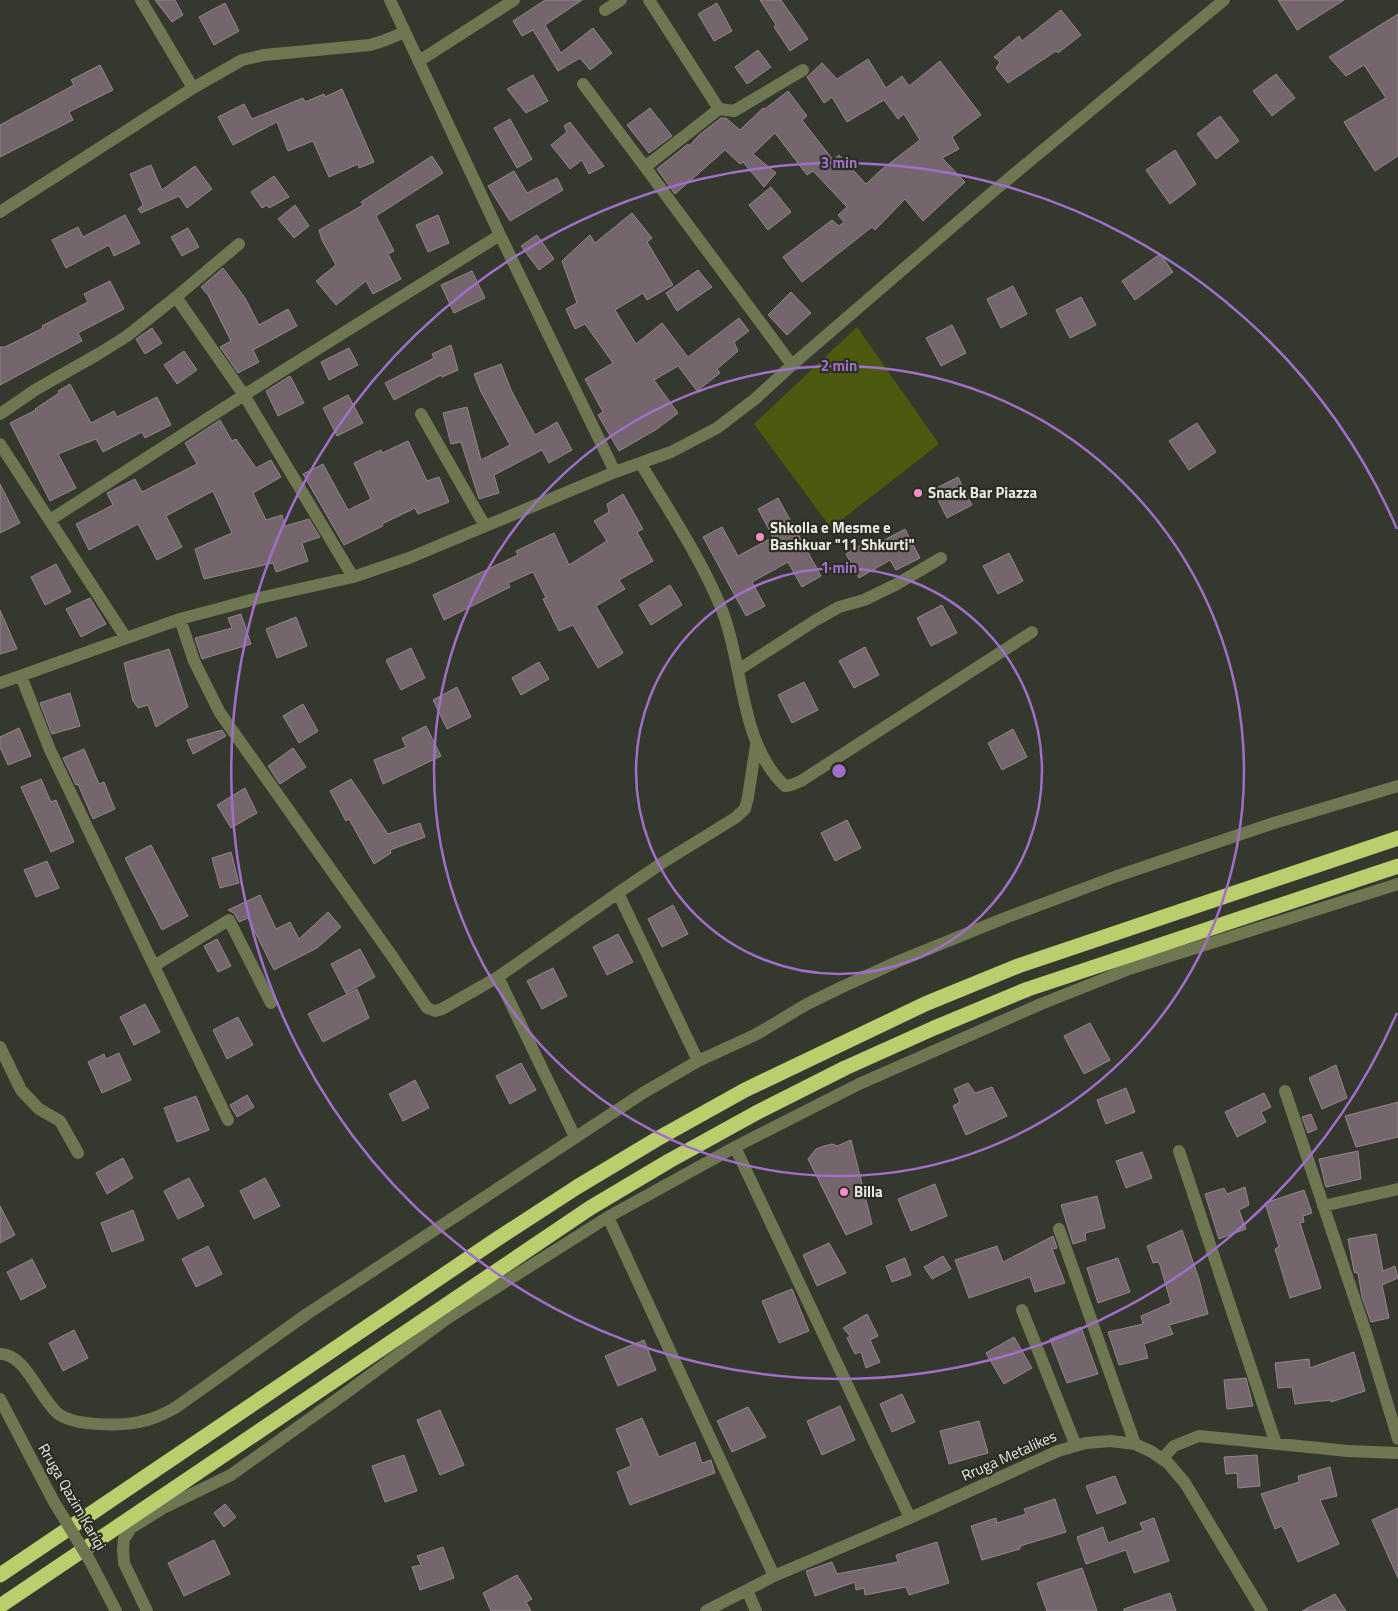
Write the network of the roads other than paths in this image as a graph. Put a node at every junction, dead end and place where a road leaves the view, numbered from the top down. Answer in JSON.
{"nodes":[{"id":1,"x":141,"y":0,"type":"edge"},
{"id":2,"x":390,"y":0,"type":"edge"},
{"id":3,"x":514,"y":0,"type":"edge"},
{"id":4,"x":620,"y":0,"type":"edge"},
{"id":5,"x":649,"y":0,"type":"edge"},
{"id":6,"x":1224,"y":0,"type":"edge"},
{"id":7,"x":605,"y":10,"type":"dead end"},
{"id":8,"x":406,"y":32,"type":"junction"},
{"id":9,"x":419,"y":61,"type":"junction"},
{"id":10,"x":803,"y":70,"type":"dead end"},
{"id":11,"x":583,"y":84,"type":"dead end"},
{"id":12,"x":193,"y":88,"type":"junction"},
{"id":13,"x":719,"y":108,"type":"junction"},
{"id":14,"x":644,"y":167,"type":"junction"},
{"id":15,"x":0,"y":212,"type":"edge"},
{"id":16,"x":500,"y":236,"type":"junction"},
{"id":17,"x":239,"y":244,"type":"dead end"},
{"id":18,"x":176,"y":298,"type":"junction"},
{"id":19,"x":792,"y":365,"type":"junction"},
{"id":20,"x":244,"y":395,"type":"junction"},
{"id":21,"x":0,"y":414,"type":"edge"},
{"id":22,"x":421,"y":414,"type":"dead end"},
{"id":23,"x":0,"y":444,"type":"edge"},
{"id":24,"x":641,"y":464,"type":"junction"},
{"id":25,"x":615,"y":472,"type":"junction"},
{"id":26,"x":50,"y":520,"type":"junction"},
{"id":27,"x":485,"y":526,"type":"junction"},
{"id":28,"x":941,"y":558,"type":"dead end"},
{"id":29,"x":353,"y":577,"type":"junction"},
{"id":30,"x":180,"y":619,"type":"junction"},
{"id":31,"x":1032,"y":632,"type":"dead end"},
{"id":32,"x":126,"y":638,"type":"junction"},
{"id":33,"x":738,"y":670,"type":"junction"},
{"id":34,"x":21,"y":676,"type":"junction"},
{"id":35,"x":0,"y":683,"type":"edge"},
{"id":36,"x":756,"y":744,"type":"junction"},
{"id":37,"x":1398,"y":786,"type":"edge"},
{"id":38,"x":1398,"y":838,"type":"edge"},
{"id":39,"x":1398,"y":866,"type":"edge"},
{"id":40,"x":1398,"y":884,"type":"edge"},
{"id":41,"x":618,"y":893,"type":"junction"},
{"id":42,"x":154,"y":966,"type":"junction"},
{"id":43,"x":498,"y":977,"type":"junction"},
{"id":44,"x":271,"y":1003,"type":"dead end"},
{"id":45,"x":0,"y":1047,"type":"edge"},
{"id":46,"x":698,"y":1061,"type":"junction"},
{"id":47,"x":1285,"y":1091,"type":"dead end"},
{"id":48,"x":228,"y":1120,"type":"dead end"},
{"id":49,"x":575,"y":1138,"type":"junction"},
{"id":50,"x":735,"y":1147,"type":"junction"},
{"id":51,"x":1178,"y":1151,"type":"dead end"},
{"id":52,"x":78,"y":1152,"type":"dead end"},
{"id":53,"x":1398,"y":1189,"type":"edge"},
{"id":54,"x":1323,"y":1206,"type":"junction"},
{"id":55,"x":608,"y":1217,"type":"junction"},
{"id":56,"x":1059,"y":1229,"type":"dead end"},
{"id":57,"x":1022,"y":1310,"type":"dead end"},
{"id":58,"x":0,"y":1354,"type":"edge"},
{"id":59,"x":0,"y":1399,"type":"edge"},
{"id":60,"x":1398,"y":1439,"type":"edge"},
{"id":61,"x":1135,"y":1444,"type":"junction"},
{"id":62,"x":1276,"y":1444,"type":"junction"},
{"id":63,"x":1076,"y":1446,"type":"junction"},
{"id":64,"x":1398,"y":1453,"type":"edge"},
{"id":65,"x":1162,"y":1459,"type":"junction"},
{"id":66,"x":910,"y":1518,"type":"junction"},
{"id":67,"x":0,"y":1575,"type":"edge"},
{"id":68,"x":774,"y":1576,"type":"junction"},
{"id":69,"x":747,"y":1590,"type":"junction"},
{"id":70,"x":0,"y":1606,"type":"edge"},
{"id":71,"x":116,"y":1611,"type":"edge"},
{"id":72,"x":147,"y":1611,"type":"edge"},
{"id":73,"x":706,"y":1611,"type":"edge"},
{"id":74,"x":756,"y":1611,"type":"edge"},
{"id":75,"x":1262,"y":1611,"type":"edge"}],
"edges":[{"from":1,"to":12,"type":"street"},
{"from":2,"to":8,"type":"street"},
{"from":3,"to":9,"type":"street"},
{"from":4,"to":7,"type":"street"},
{"from":5,"to":13,"type":"street"},
{"from":6,"to":19,"type":"street"},
{"from":8,"to":9,"type":"street"},
{"from":8,"to":12,"type":"street"},
{"from":9,"to":16,"type":"street"},
{"from":10,"to":13,"type":"street"},
{"from":11,"to":14,"type":"street"},
{"from":12,"to":15,"type":"street"},
{"from":13,"to":14,"type":"street"},
{"from":14,"to":19,"type":"street"},
{"from":16,"to":20,"type":"street"},
{"from":16,"to":25,"type":"street"},
{"from":17,"to":18,"type":"street"},
{"from":18,"to":20,"type":"street"},
{"from":18,"to":21,"type":"street"},
{"from":19,"to":24,"type":"street"},
{"from":20,"to":26,"type":"street"},
{"from":20,"to":29,"type":"street"},
{"from":22,"to":27,"type":"street"},
{"from":23,"to":26,"type":"street"},
{"from":24,"to":25,"type":"street"},
{"from":24,"to":33,"type":"street"},
{"from":25,"to":27,"type":"street"},
{"from":26,"to":32,"type":"street"},
{"from":27,"to":29,"type":"street"},
{"from":28,"to":33,"type":"street"},
{"from":29,"to":30,"type":"street"},
{"from":30,"to":32,"type":"street"},
{"from":30,"to":43,"type":"street"},
{"from":31,"to":36,"type":"street"},
{"from":32,"to":34,"type":"street"},
{"from":33,"to":36,"type":"street"},
{"from":34,"to":35,"type":"street"},
{"from":34,"to":42,"type":"street"},
{"from":36,"to":41,"type":"street"},
{"from":37,"to":46,"type":"street"},
{"from":38,"to":67,"type":"highway"},
{"from":39,"to":70,"type":"highway"},
{"from":40,"to":50,"type":"street"},
{"from":41,"to":43,"type":"street"},
{"from":41,"to":46,"type":"street"},
{"from":42,"to":44,"type":"street"},
{"from":42,"to":48,"type":"street"},
{"from":43,"to":49,"type":"street"},
{"from":45,"to":52,"type":"street"},
{"from":46,"to":49,"type":"street"},
{"from":47,"to":54,"type":"street"},
{"from":49,"to":58,"type":"street"},
{"from":50,"to":55,"type":"street"},
{"from":50,"to":66,"type":"street"},
{"from":51,"to":62,"type":"street"},
{"from":53,"to":54,"type":"street"},
{"from":54,"to":60,"type":"street"},
{"from":55,"to":68,"type":"street"},
{"from":55,"to":72,"type":"street"},
{"from":56,"to":61,"type":"street"},
{"from":57,"to":63,"type":"street"},
{"from":59,"to":71,"type":"street","name":"Rruga Qazim Kariqi","bridge":true},
{"from":61,"to":63,"type":"street","name":"Rruga Metalikes"},
{"from":61,"to":65,"type":"street","name":"Rruga Metalikes"},
{"from":62,"to":64,"type":"street"},
{"from":62,"to":65,"type":"street"},
{"from":63,"to":66,"type":"street","name":"Rruga Metalikes"},
{"from":65,"to":75,"type":"street","name":"Rruga Metalikes"},
{"from":66,"to":68,"type":"street","name":"Rruga Metalikes"},
{"from":68,"to":69,"type":"street","name":"Rruga Metalikes"},
{"from":69,"to":73,"type":"street","name":"Rruga Metalikes"},
{"from":69,"to":74,"type":"street"}]}
